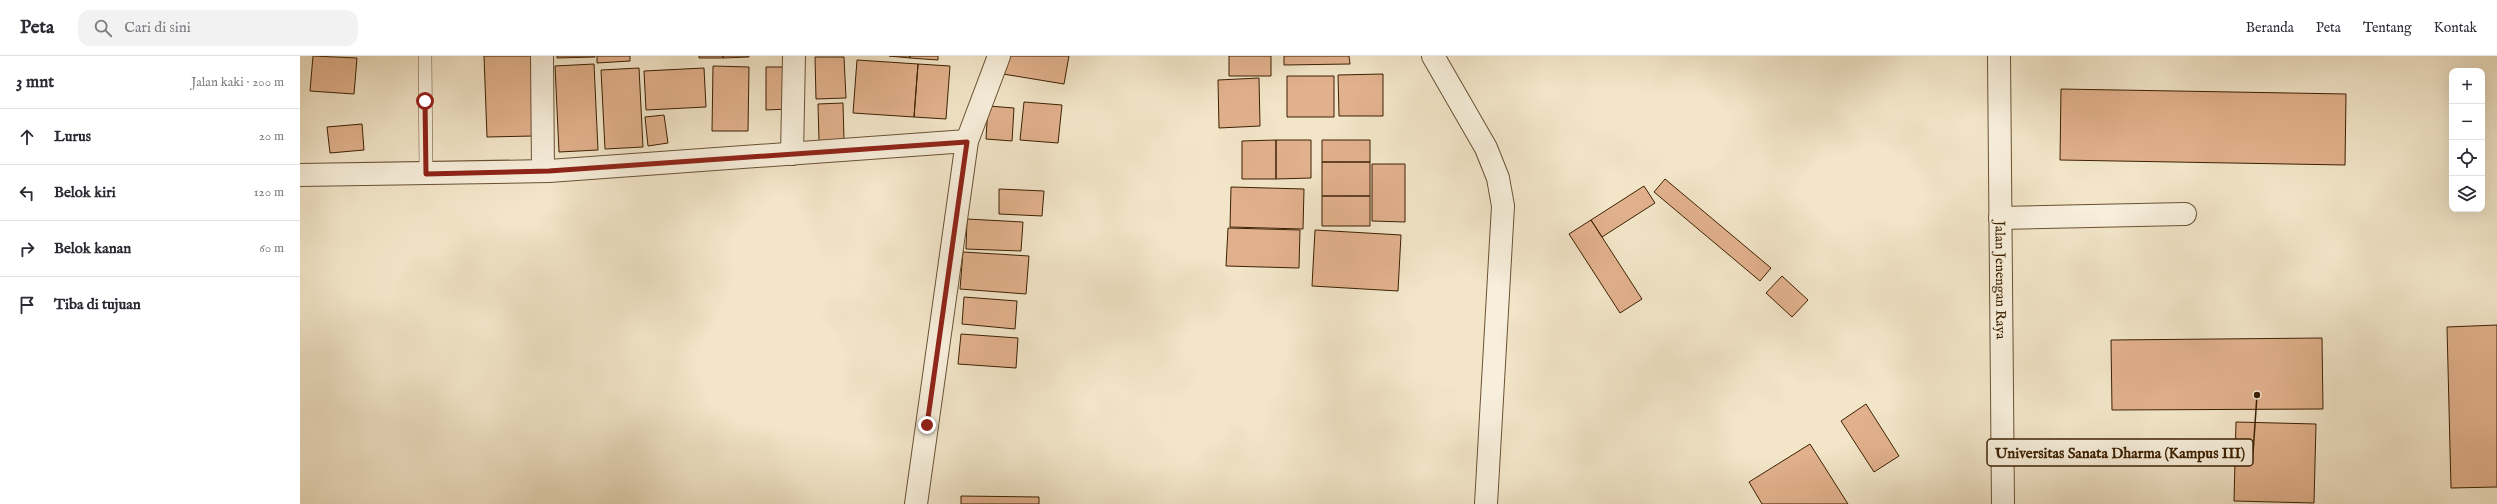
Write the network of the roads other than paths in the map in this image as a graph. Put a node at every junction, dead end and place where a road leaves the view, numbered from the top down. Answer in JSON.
{"nodes":[{"id":1,"x":425,"y":56,"type":"edge"},
{"id":2,"x":542,"y":56,"type":"edge"},
{"id":3,"x":794,"y":56,"type":"edge"},
{"id":4,"x":998,"y":56,"type":"edge"},
{"id":5,"x":1433,"y":56,"type":"edge"},
{"id":6,"x":1999,"y":56,"type":"edge"},
{"id":7,"x":967,"y":142,"type":"junction"},
{"id":8,"x":792,"y":154,"type":"junction"},
{"id":9,"x":544,"y":171,"type":"junction"},
{"id":10,"x":426,"y":174,"type":"junction"},
{"id":11,"x":300,"y":175,"type":"edge"},
{"id":12,"x":2185,"y":214,"type":"dead end"},
{"id":13,"x":2000,"y":218,"type":"junction"},
{"id":14,"x":916,"y":504,"type":"edge"},
{"id":15,"x":1486,"y":504,"type":"edge"},
{"id":16,"x":2003,"y":504,"type":"edge"}],
"edges":[{"from":1,"to":10,"type":"lane"},
{"from":2,"to":9,"type":"street"},
{"from":3,"to":8,"type":"street"},
{"from":4,"to":7,"type":"street"},
{"from":5,"to":15,"type":"street"},
{"from":6,"to":13,"type":"street","name":"Jalan Jenengan Raya"},
{"from":7,"to":8,"type":"street"},
{"from":7,"to":14,"type":"street"},
{"from":8,"to":9,"type":"street"},
{"from":9,"to":10,"type":"street"},
{"from":10,"to":11,"type":"street"},
{"from":12,"to":13,"type":"street"},
{"from":13,"to":16,"type":"street","name":"Jalan Jenengan Raya"}]}
